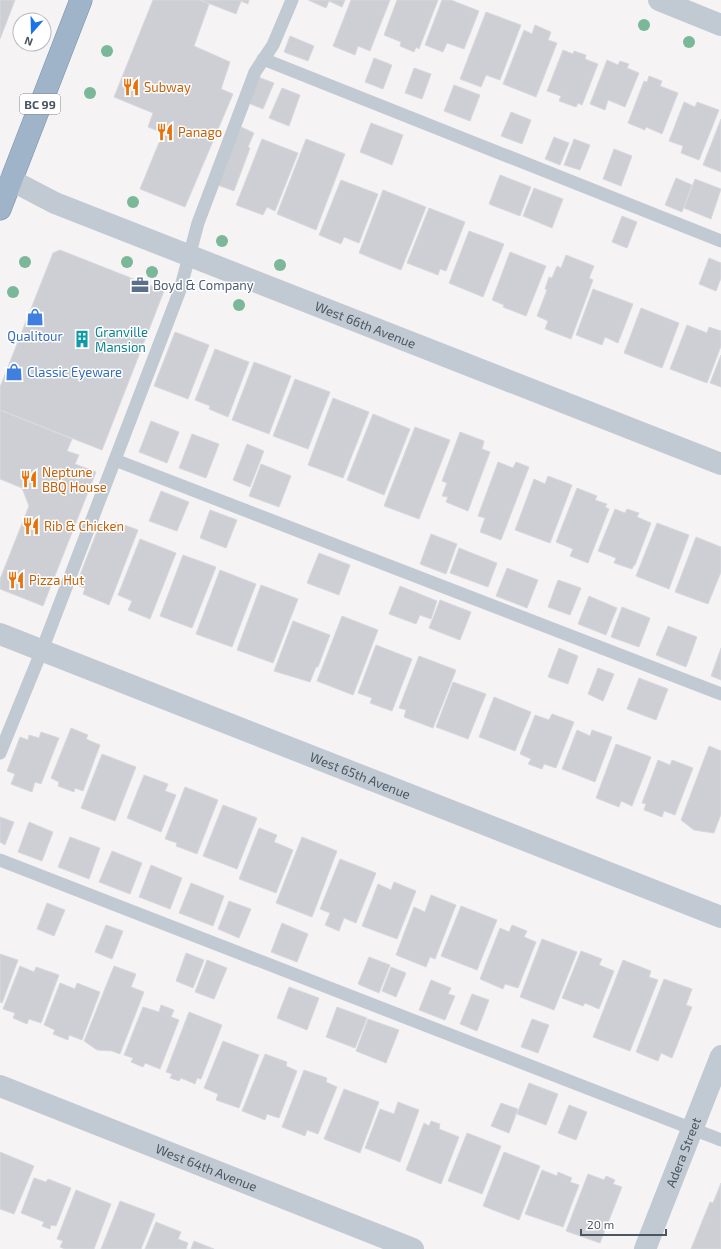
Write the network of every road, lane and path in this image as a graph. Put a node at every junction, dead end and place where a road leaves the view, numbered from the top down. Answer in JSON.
{"nodes":[{"id":1,"x":81,"y":0,"type":"edge"},
{"id":2,"x":292,"y":0,"type":"edge"},
{"id":3,"x":659,"y":0,"type":"edge"},
{"id":4,"x":721,"y":25,"type":"edge"},
{"id":5,"x":263,"y":59,"type":"junction"},
{"id":6,"x":11,"y":180,"type":"junction"},
{"id":7,"x":0,"y":209,"type":"edge"},
{"id":8,"x":721,"y":241,"type":"edge"},
{"id":9,"x":189,"y":255,"type":"junction"},
{"id":10,"x":115,"y":460,"type":"junction"},
{"id":11,"x":721,"y":464,"type":"edge"},
{"id":12,"x":0,"y":634,"type":"edge"},
{"id":13,"x":42,"y":650,"type":"junction"},
{"id":14,"x":721,"y":694,"type":"edge"},
{"id":15,"x":0,"y":753,"type":"edge"},
{"id":16,"x":0,"y":860,"type":"edge"},
{"id":17,"x":721,"y":916,"type":"edge"},
{"id":18,"x":721,"y":1056,"type":"edge"},
{"id":19,"x":0,"y":1086,"type":"edge"},
{"id":20,"x":693,"y":1128,"type":"junction"},
{"id":21,"x":721,"y":1140,"type":"edge"},
{"id":22,"x":413,"y":1249,"type":"edge"},
{"id":23,"x":645,"y":1249,"type":"edge"}],
"edges":[{"from":1,"to":6,"type":"highway","number":"BC 99"},
{"from":2,"to":5,"type":"lane"},
{"from":3,"to":4,"type":"street"},
{"from":5,"to":8,"type":"lane"},
{"from":5,"to":9,"type":"lane"},
{"from":6,"to":7,"type":"highway","number":"BC 99"},
{"from":6,"to":9,"type":"street","name":"West 66th Avenue"},
{"from":9,"to":10,"type":"lane"},
{"from":9,"to":11,"type":"street","name":"West 66th Avenue"},
{"from":10,"to":13,"type":"lane"},
{"from":10,"to":14,"type":"lane"},
{"from":12,"to":13,"type":"street","name":"West 65th Avenue"},
{"from":13,"to":15,"type":"lane"},
{"from":13,"to":17,"type":"street","name":"West 65th Avenue"},
{"from":16,"to":20,"type":"lane"},
{"from":18,"to":20,"type":"street","name":"Adera Street"},
{"from":19,"to":22,"type":"street","name":"West 64th Avenue"},
{"from":20,"to":21,"type":"lane"},
{"from":20,"to":23,"type":"street","name":"Adera Street"}]}
